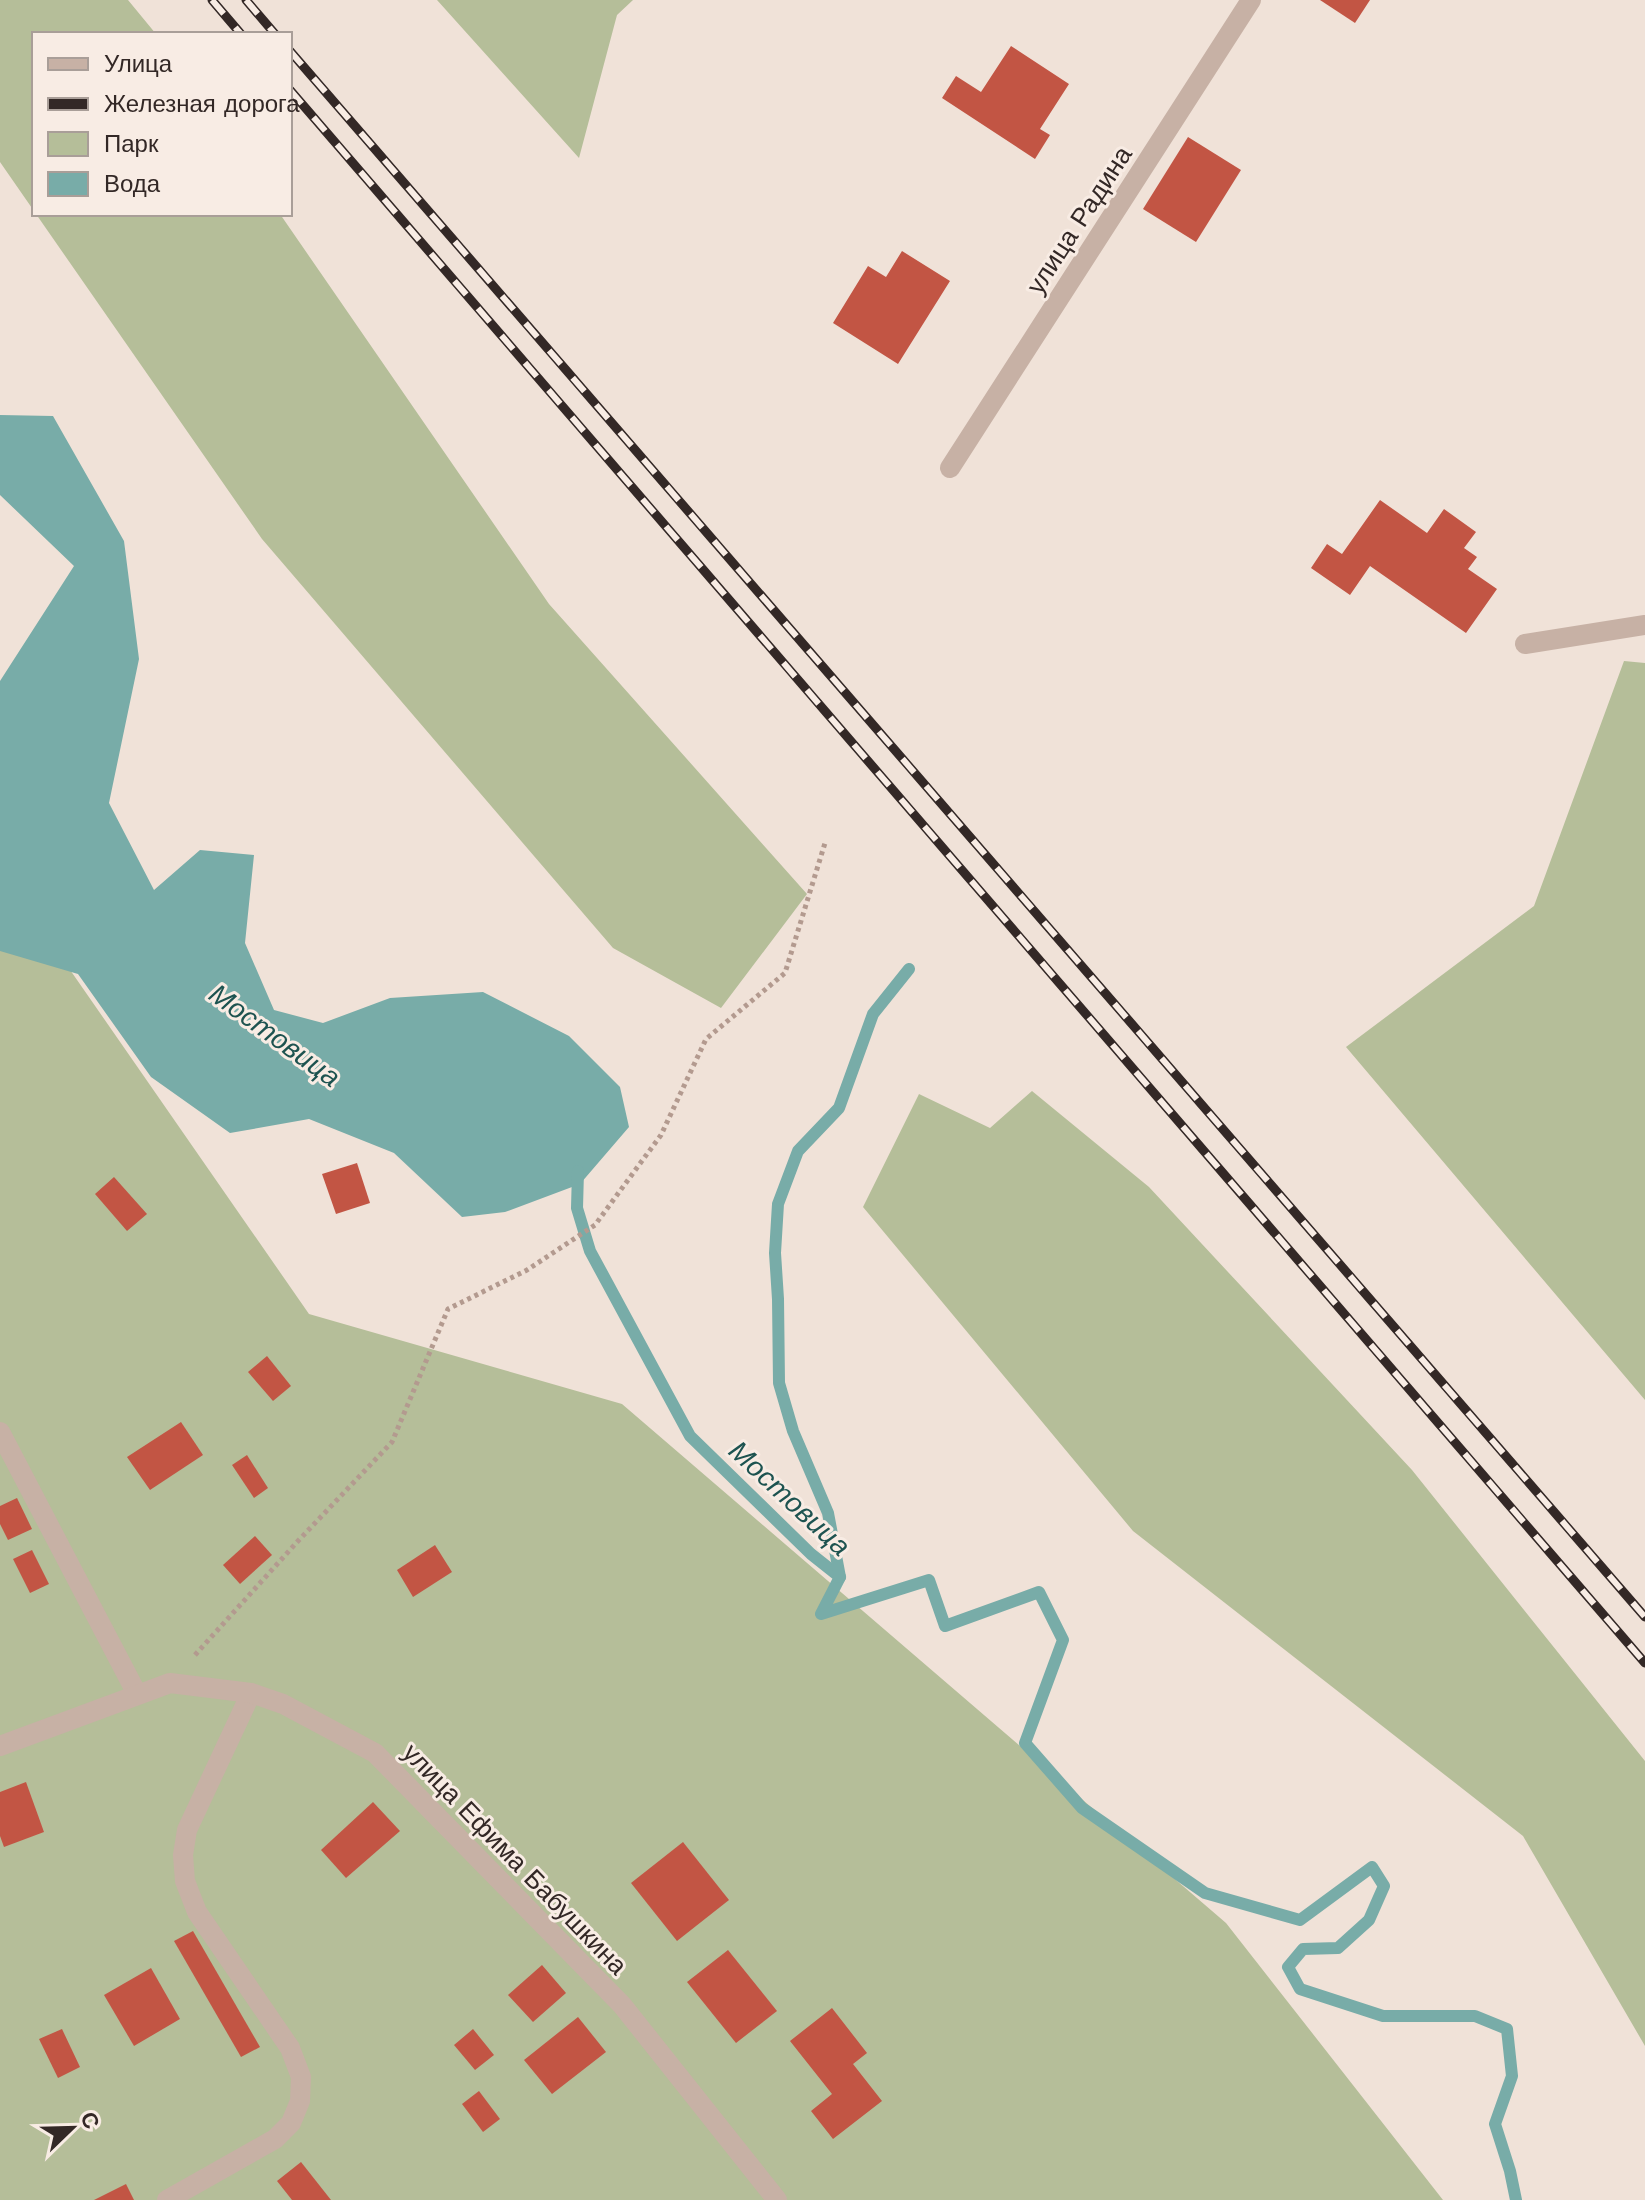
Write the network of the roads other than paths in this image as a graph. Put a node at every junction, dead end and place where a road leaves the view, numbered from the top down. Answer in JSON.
{"nodes":[{"id":1,"x":1251,"y":0,"type":"edge"},
{"id":2,"x":950,"y":468,"type":"dead end"},
{"id":3,"x":1645,"y":625,"type":"edge"},
{"id":4,"x":1525,"y":644,"type":"dead end"},
{"id":5,"x":0,"y":1432,"type":"edge"},
{"id":6,"x":251,"y":1693,"type":"junction"},
{"id":7,"x":137,"y":1694,"type":"junction"},
{"id":8,"x":0,"y":1746,"type":"edge"},
{"id":9,"x":167,"y":2200,"type":"edge"},
{"id":10,"x":777,"y":2200,"type":"edge"}],
"edges":[{"from":1,"to":2,"type":"street","name":"улица Радина"},
{"from":3,"to":4,"type":"street"},
{"from":5,"to":7,"type":"street"},
{"from":6,"to":7,"type":"street","name":"улица Ефима Бабушкина"},
{"from":6,"to":9,"type":"street"},
{"from":6,"to":10,"type":"street","name":"улица Ефима Бабушкина"},
{"from":7,"to":8,"type":"street","name":"улица Ефима Бабушкина"}]}
